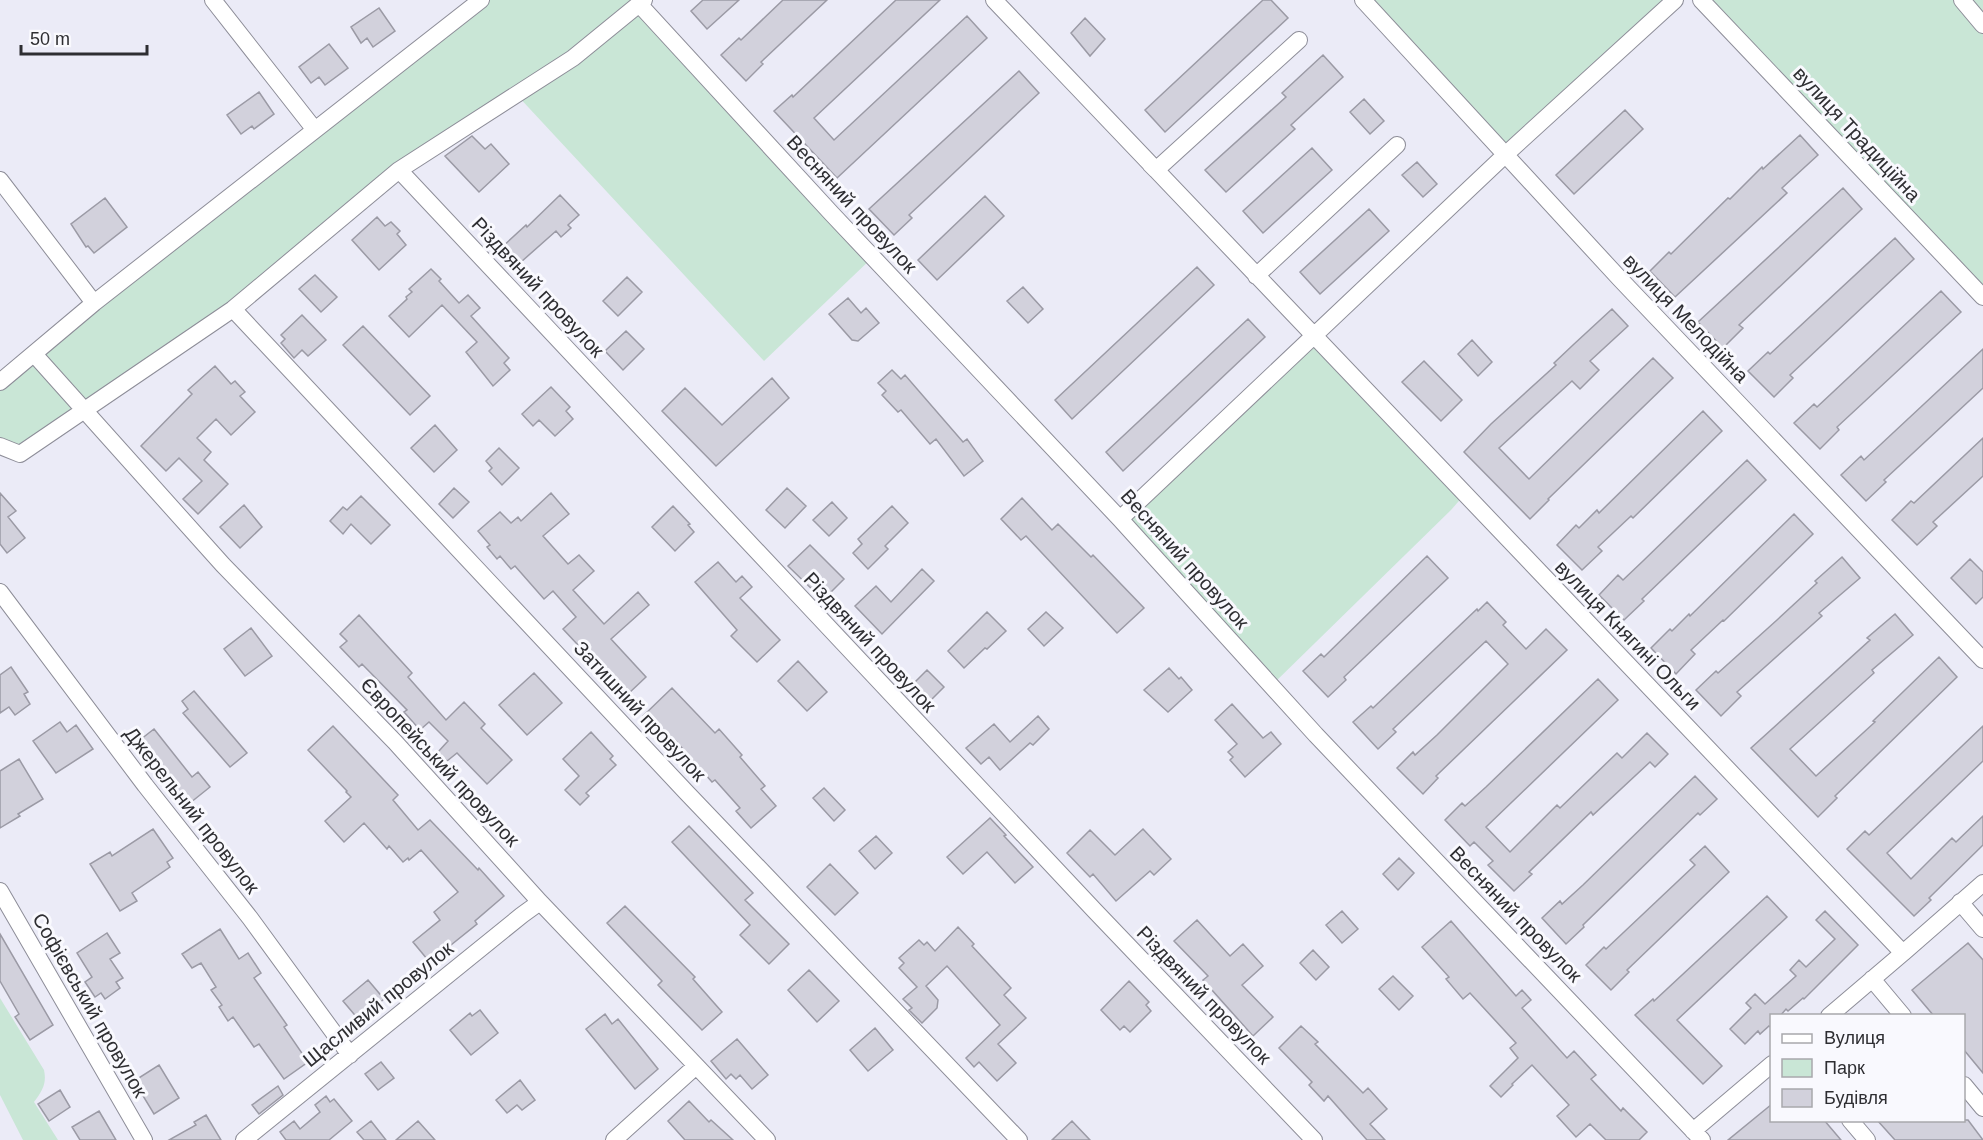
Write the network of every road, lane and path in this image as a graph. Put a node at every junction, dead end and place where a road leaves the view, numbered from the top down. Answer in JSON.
{"nodes":[{"id":1,"x":213,"y":0,"type":"edge"},
{"id":2,"x":481,"y":0,"type":"edge"},
{"id":3,"x":994,"y":0,"type":"edge"},
{"id":4,"x":1363,"y":0,"type":"edge"},
{"id":5,"x":1675,"y":0,"type":"edge"},
{"id":6,"x":1701,"y":0,"type":"edge"},
{"id":7,"x":1962,"y":0,"type":"edge"},
{"id":8,"x":641,"y":2,"type":"edge"},
{"id":9,"x":1983,"y":25,"type":"edge"},
{"id":10,"x":1299,"y":40,"type":"dead end"},
{"id":11,"x":315,"y":130,"type":"junction"},
{"id":12,"x":1397,"y":145,"type":"dead end"},
{"id":13,"x":1505,"y":155,"type":"junction"},
{"id":14,"x":399,"y":170,"type":"junction"},
{"id":15,"x":1156,"y":170,"type":"junction"},
{"id":16,"x":0,"y":180,"type":"edge"},
{"id":17,"x":1256,"y":276,"type":"junction"},
{"id":18,"x":1983,"y":297,"type":"edge"},
{"id":19,"x":94,"y":303,"type":"junction"},
{"id":20,"x":233,"y":309,"type":"junction"},
{"id":21,"x":1313,"y":336,"type":"junction"},
{"id":22,"x":34,"y":354,"type":"junction"},
{"id":23,"x":0,"y":382,"type":"edge"},
{"id":24,"x":84,"y":410,"type":"junction"},
{"id":25,"x":0,"y":446,"type":"edge"},
{"id":26,"x":1120,"y":519,"type":"junction"},
{"id":27,"x":0,"y":592,"type":"edge"},
{"id":28,"x":1983,"y":660,"type":"edge"},
{"id":29,"x":1983,"y":883,"type":"edge"},
{"id":30,"x":0,"y":891,"type":"edge"},
{"id":31,"x":540,"y":902,"type":"junction"},
{"id":32,"x":1960,"y":902,"type":"junction"},
{"id":33,"x":1983,"y":929,"type":"edge"},
{"id":34,"x":1903,"y":953,"type":"junction"},
{"id":35,"x":1872,"y":979,"type":"junction"},
{"id":36,"x":1831,"y":1014,"type":"edge"},
{"id":37,"x":1901,"y":1014,"type":"edge"},
{"id":38,"x":350,"y":1055,"type":"junction"},
{"id":39,"x":696,"y":1066,"type":"junction"},
{"id":40,"x":1770,"y":1066,"type":"edge"},
{"id":41,"x":1965,"y":1086,"type":"edge"},
{"id":42,"x":1983,"y":1108,"type":"edge"},
{"id":43,"x":1852,"y":1122,"type":"edge"},
{"id":44,"x":1698,"y":1135,"type":"edge"},
{"id":45,"x":144,"y":1140,"type":"edge"},
{"id":46,"x":244,"y":1140,"type":"edge"},
{"id":47,"x":614,"y":1140,"type":"edge"},
{"id":48,"x":767,"y":1140,"type":"edge"},
{"id":49,"x":1019,"y":1140,"type":"edge"},
{"id":50,"x":1314,"y":1140,"type":"edge"},
{"id":51,"x":1867,"y":1140,"type":"edge"}],
"edges":[{"from":1,"to":11,"type":"street"},
{"from":2,"to":11,"type":"street"},
{"from":3,"to":15,"type":"street","name":"вулиця Княгині Ольги"},
{"from":4,"to":13,"type":"street","name":"вулиця Мелодійна"},
{"from":5,"to":13,"type":"street"},
{"from":6,"to":18,"type":"street","name":"вулиця Традиційна"},
{"from":7,"to":9,"type":"street"},
{"from":8,"to":14,"type":"street"},
{"from":8,"to":26,"type":"street","name":"Весняний провулок"},
{"from":10,"to":15,"type":"street"},
{"from":11,"to":19,"type":"street"},
{"from":12,"to":17,"type":"street"},
{"from":13,"to":21,"type":"street"},
{"from":13,"to":28,"type":"street","name":"вулиця Мелодійна"},
{"from":14,"to":20,"type":"street"},
{"from":14,"to":50,"type":"street","name":"Різдвяний провулок"},
{"from":15,"to":17,"type":"street","name":"вулиця Княгині Ольги"},
{"from":16,"to":19,"type":"street"},
{"from":17,"to":21,"type":"street","name":"вулиця Княгині Ольги"},
{"from":19,"to":22,"type":"street"},
{"from":20,"to":24,"type":"street"},
{"from":20,"to":49,"type":"street","name":"Затишний провулок"},
{"from":21,"to":26,"type":"street"},
{"from":21,"to":34,"type":"street","name":"вулиця Княгині Ольги"},
{"from":22,"to":23,"type":"street"},
{"from":22,"to":24,"type":"street","name":"Європейський провулок"},
{"from":24,"to":25,"type":"street"},
{"from":24,"to":31,"type":"street","name":"Європейський провулок"},
{"from":26,"to":44,"type":"street","name":"Весняний провулок"},
{"from":27,"to":38,"type":"street","name":"Джерельний провулок"},
{"from":29,"to":32,"type":"street"},
{"from":30,"to":45,"type":"street","name":"Софієвський провулок"},
{"from":31,"to":38,"type":"street","name":"Щасливий провулок"},
{"from":31,"to":39,"type":"street","name":"Європейський провулок"},
{"from":32,"to":33,"type":"street"},
{"from":32,"to":34,"type":"street"},
{"from":34,"to":35,"type":"street"},
{"from":35,"to":36,"type":"street"},
{"from":35,"to":37,"type":"street"},
{"from":38,"to":46,"type":"street","name":"Щасливий провулок"},
{"from":39,"to":47,"type":"street"},
{"from":39,"to":48,"type":"street","name":"Європейський провулок"},
{"from":40,"to":44,"type":"street"},
{"from":41,"to":42,"type":"street"},
{"from":43,"to":51,"type":"street"}]}
